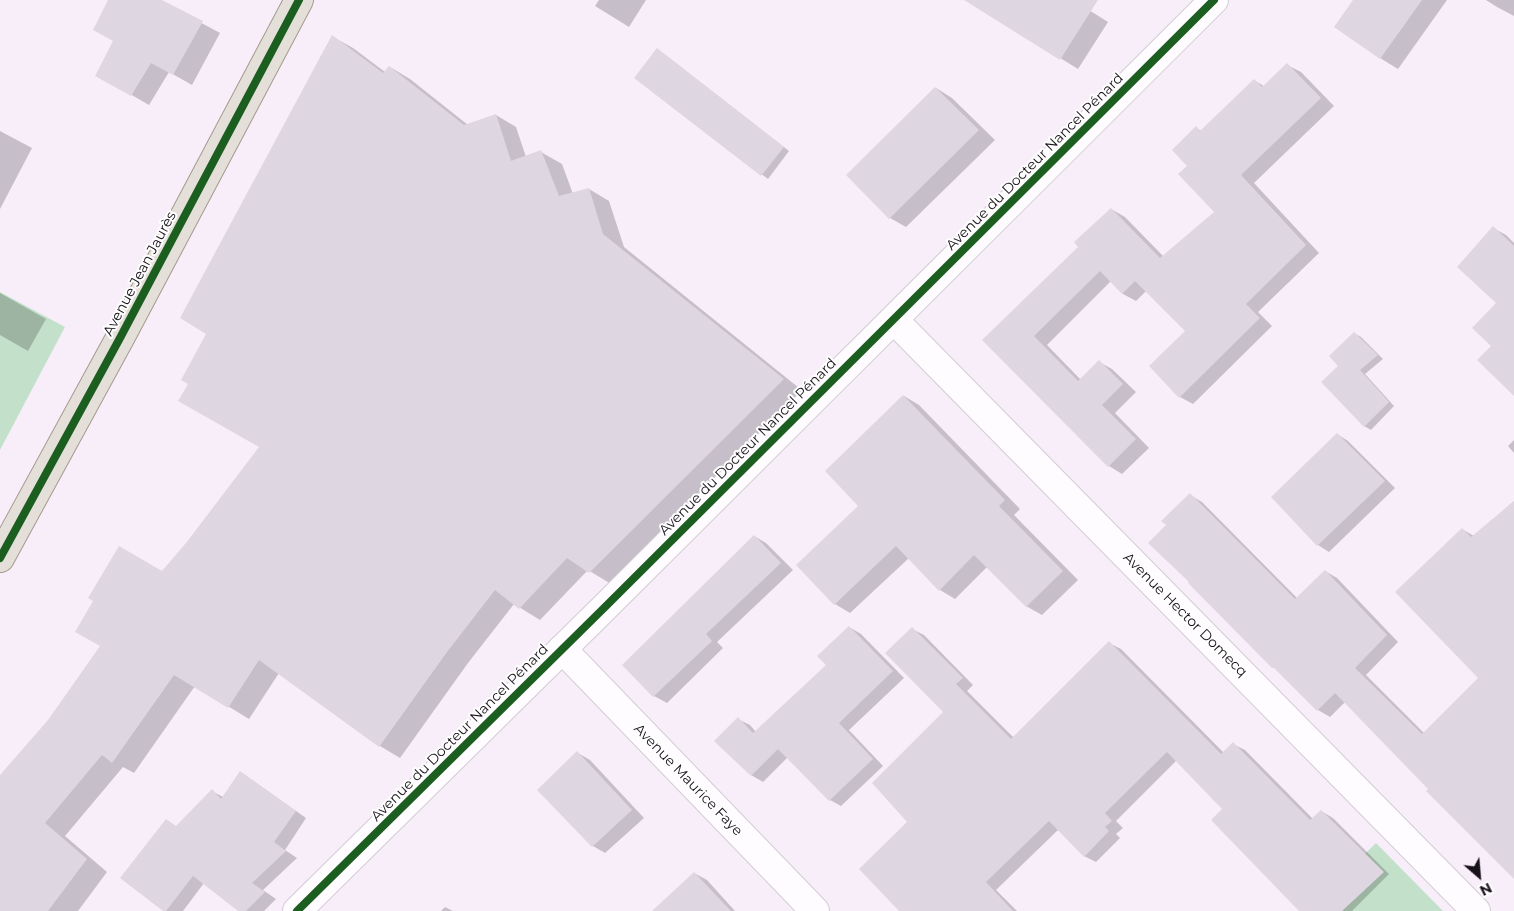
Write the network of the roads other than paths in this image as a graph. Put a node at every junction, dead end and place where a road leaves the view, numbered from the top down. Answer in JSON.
{"nodes":[{"id":1,"x":299,"y":0,"type":"edge"},
{"id":2,"x":1214,"y":0,"type":"edge"},
{"id":3,"x":894,"y":320,"type":"junction"},
{"id":4,"x":0,"y":558,"type":"edge"},
{"id":5,"x":562,"y":649,"type":"junction"},
{"id":6,"x":297,"y":911,"type":"edge"},
{"id":7,"x":815,"y":911,"type":"edge"},
{"id":8,"x":1476,"y":911,"type":"edge"}],
"edges":[{"from":1,"to":4,"type":"main road","name":"Avenue Jean Jaurès"},
{"from":2,"to":3,"type":"main road","name":"Avenue du Docteur Nancel Pénard"},
{"from":3,"to":5,"type":"main road","name":"Avenue du Docteur Nancel Pénard"},
{"from":3,"to":8,"type":"main road","name":"Avenue Hector Domecq"},
{"from":5,"to":6,"type":"main road","name":"Avenue du Docteur Nancel Pénard"},
{"from":5,"to":7,"type":"main road","name":"Avenue Maurice Faye"}]}
